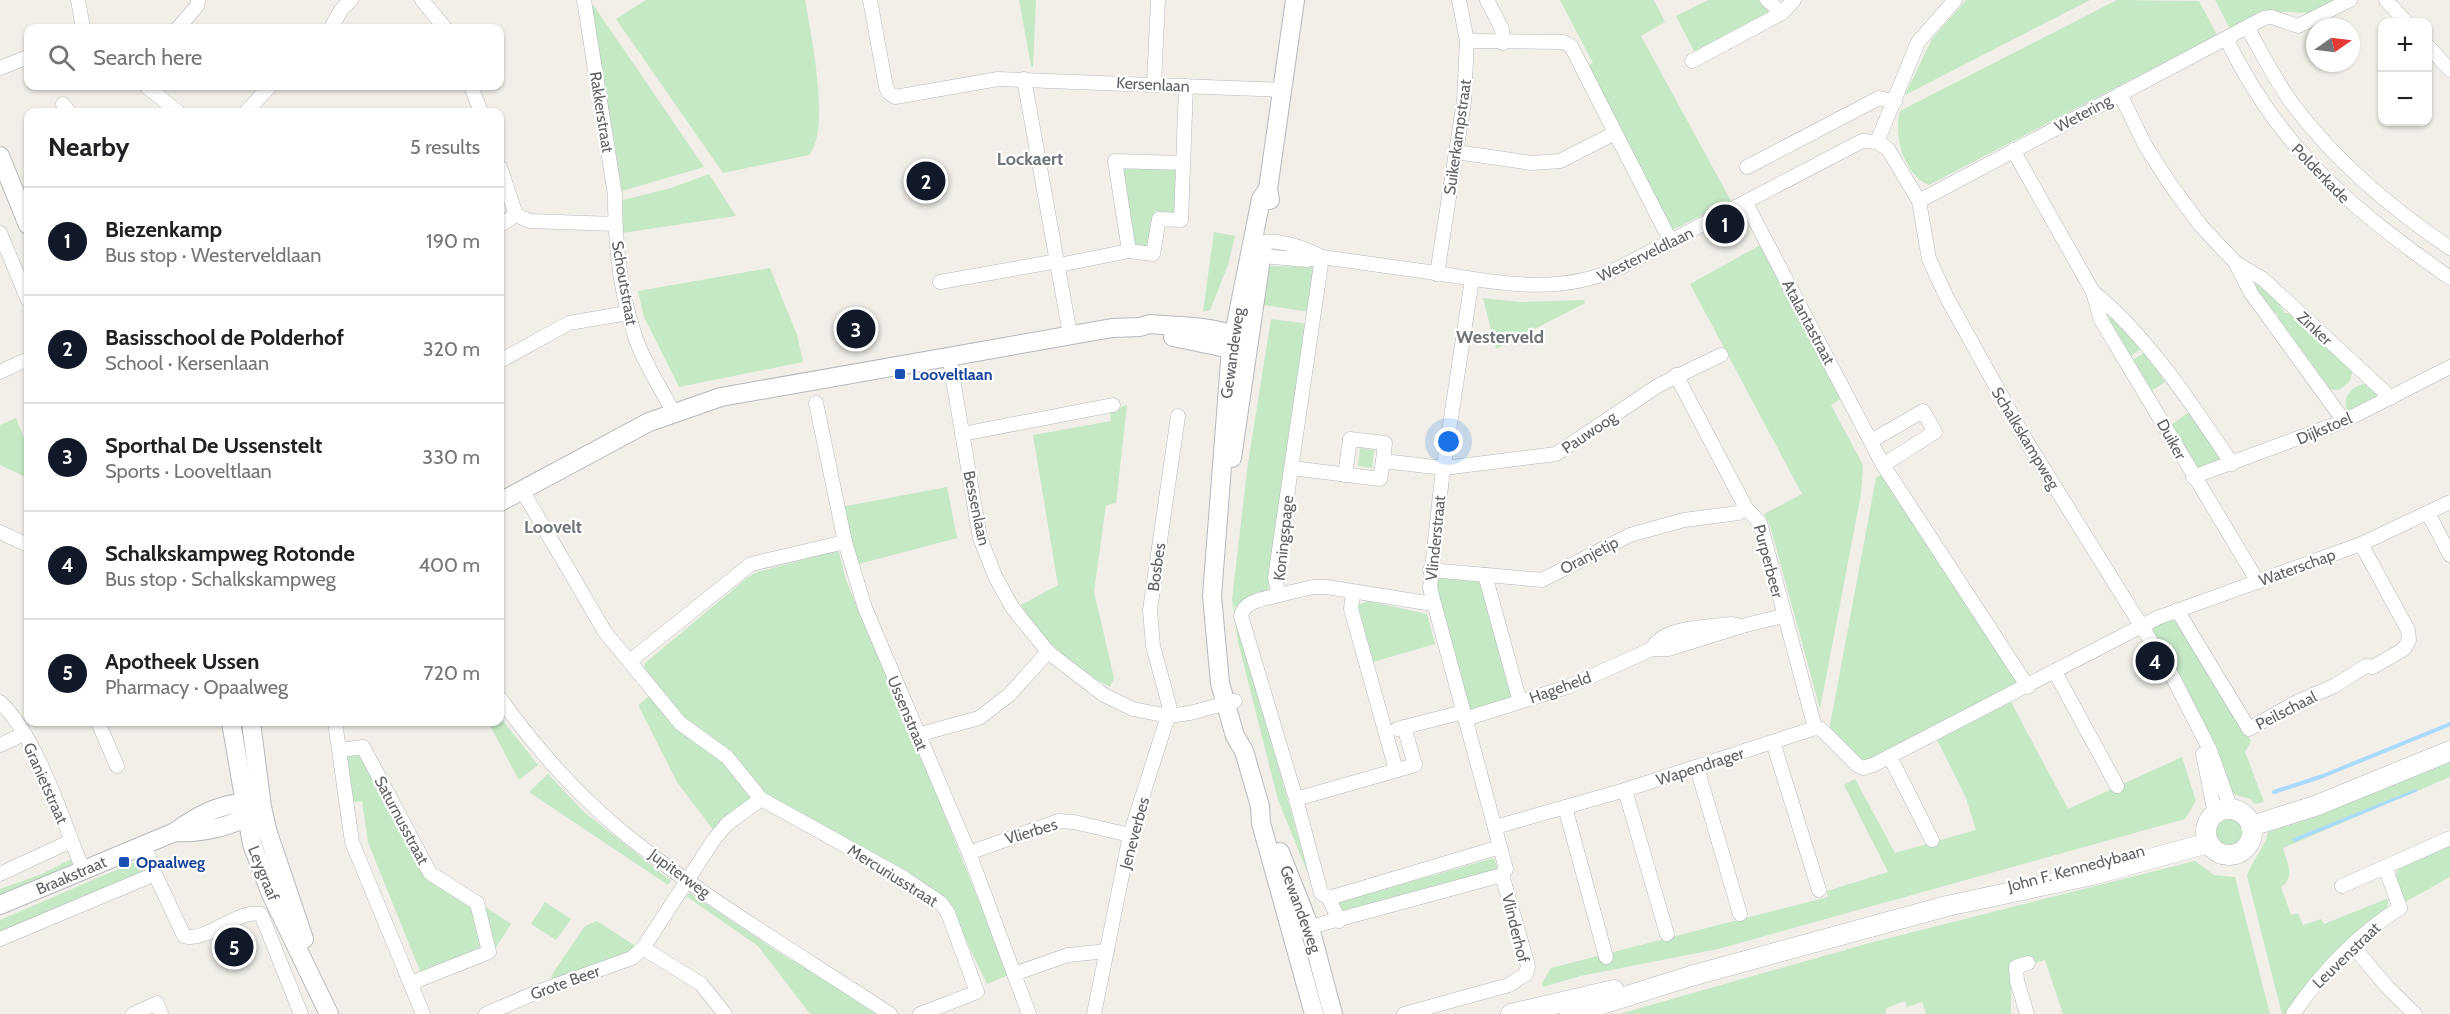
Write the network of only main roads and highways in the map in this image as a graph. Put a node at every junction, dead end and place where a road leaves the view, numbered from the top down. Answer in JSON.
{"nodes":[{"id":1,"x":2450,"y":751,"type":"edge"},
{"id":2,"x":2251,"y":826,"type":"junction"},
{"id":3,"x":2206,"y":838,"type":"junction"},
{"id":4,"x":1691,"y":976,"type":"junction"},
{"id":5,"x":1511,"y":1014,"type":"edge"},
{"id":6,"x":1570,"y":1014,"type":"edge"}],
"edges":[{"from":1,"to":2,"type":"main road"},
{"from":2,"to":3,"type":"main road"},
{"from":2,"to":3,"type":"main road"},
{"from":3,"to":4,"type":"main road","name":"John F. Kennedybaan"},
{"from":4,"to":5,"type":"main road","name":"John F. Kennedybaan"},
{"from":4,"to":6,"type":"main road","name":"John F. Kennedybaan"}]}
